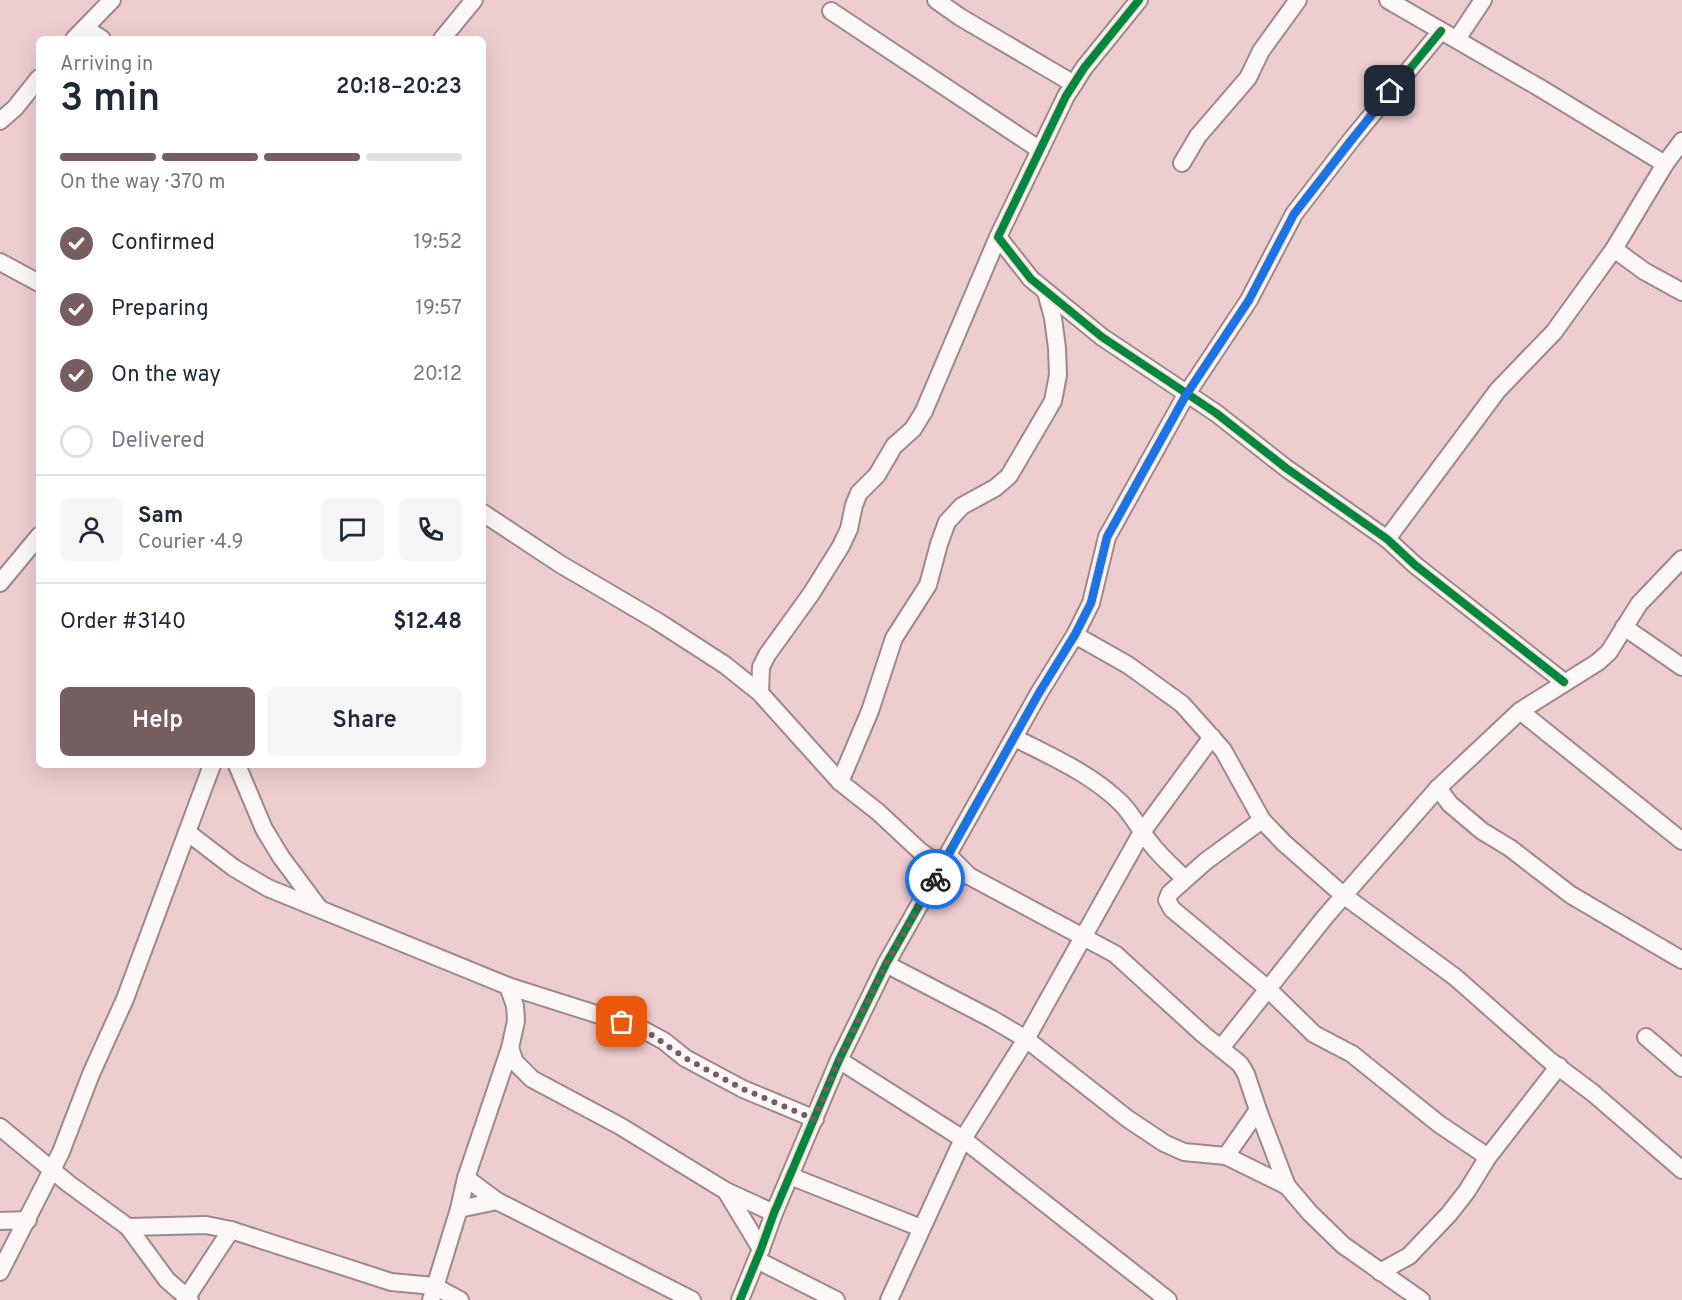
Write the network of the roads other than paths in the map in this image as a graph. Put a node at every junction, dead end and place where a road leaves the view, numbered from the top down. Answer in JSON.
{"nodes":[{"id":1,"x":112,"y":0,"type":"edge"},
{"id":2,"x":474,"y":0,"type":"edge"},
{"id":3,"x":936,"y":0,"type":"edge"},
{"id":4,"x":1298,"y":0,"type":"edge"},
{"id":5,"x":1388,"y":0,"type":"edge"},
{"id":6,"x":1483,"y":0,"type":"edge"},
{"id":7,"x":1131,"y":2,"type":"edge"},
{"id":8,"x":831,"y":12,"type":"dead end"},
{"id":9,"x":1441,"y":31,"type":"junction"},
{"id":10,"x":80,"y":33,"type":"edge"},
{"id":11,"x":444,"y":36,"type":"edge"},
{"id":12,"x":1457,"y":39,"type":"junction"},
{"id":13,"x":36,"y":82,"type":"edge"},
{"id":14,"x":1074,"y":84,"type":"junction"},
{"id":15,"x":0,"y":97,"type":"edge"},
{"id":16,"x":15,"y":108,"type":"junction"},
{"id":17,"x":0,"y":121,"type":"edge"},
{"id":18,"x":1682,"y":141,"type":"edge"},
{"id":19,"x":1040,"y":150,"type":"junction"},
{"id":20,"x":1182,"y":163,"type":"dead end"},
{"id":21,"x":1665,"y":164,"type":"junction"},
{"id":22,"x":998,"y":237,"type":"junction"},
{"id":23,"x":1614,"y":249,"type":"junction"},
{"id":24,"x":0,"y":262,"type":"edge"},
{"id":25,"x":36,"y":282,"type":"edge"},
{"id":26,"x":1046,"y":292,"type":"junction"},
{"id":27,"x":1682,"y":292,"type":"edge"},
{"id":28,"x":1186,"y":395,"type":"junction"},
{"id":29,"x":486,"y":515,"type":"edge"},
{"id":30,"x":1388,"y":539,"type":"junction"},
{"id":31,"x":36,"y":544,"type":"edge"},
{"id":32,"x":1682,"y":560,"type":"edge"},
{"id":33,"x":0,"y":583,"type":"edge"},
{"id":34,"x":1624,"y":627,"type":"junction"},
{"id":35,"x":1075,"y":634,"type":"junction"},
{"id":36,"x":1682,"y":668,"type":"edge"},
{"id":37,"x":1564,"y":682,"type":"junction"},
{"id":38,"x":760,"y":693,"type":"junction"},
{"id":39,"x":1520,"y":711,"type":"junction"},
{"id":40,"x":1212,"y":737,"type":"junction"},
{"id":41,"x":1015,"y":738,"type":"junction"},
{"id":42,"x":211,"y":768,"type":"edge"},
{"id":43,"x":238,"y":768,"type":"edge"},
{"id":44,"x":840,"y":782,"type":"junction"},
{"id":45,"x":1438,"y":788,"type":"junction"},
{"id":46,"x":1262,"y":820,"type":"junction"},
{"id":47,"x":187,"y":832,"type":"junction"},
{"id":48,"x":1142,"y":832,"type":"junction"},
{"id":49,"x":1682,"y":841,"type":"edge"},
{"id":50,"x":202,"y":845,"type":"junction"},
{"id":51,"x":180,"y":855,"type":"junction"},
{"id":52,"x":945,"y":861,"type":"junction"},
{"id":53,"x":1185,"y":879,"type":"junction"},
{"id":54,"x":1343,"y":895,"type":"junction"},
{"id":55,"x":320,"y":908,"type":"junction"},
{"id":56,"x":1083,"y":935,"type":"junction"},
{"id":57,"x":1682,"y":960,"type":"edge"},
{"id":58,"x":886,"y":964,"type":"junction"},
{"id":59,"x":508,"y":986,"type":"junction"},
{"id":60,"x":1267,"y":988,"type":"junction"},
{"id":61,"x":1646,"y":1038,"type":"dead end"},
{"id":62,"x":1026,"y":1039,"type":"junction"},
{"id":63,"x":510,"y":1048,"type":"junction"},
{"id":64,"x":1221,"y":1048,"type":"junction"},
{"id":65,"x":839,"y":1060,"type":"junction"},
{"id":66,"x":1559,"y":1066,"type":"junction"},
{"id":67,"x":1682,"y":1068,"type":"edge"},
{"id":68,"x":1258,"y":1110,"type":"junction"},
{"id":69,"x":814,"y":1119,"type":"junction"},
{"id":70,"x":0,"y":1127,"type":"edge"},
{"id":71,"x":963,"y":1139,"type":"junction"},
{"id":72,"x":61,"y":1152,"type":"junction"},
{"id":73,"x":1226,"y":1156,"type":"junction"},
{"id":74,"x":38,"y":1157,"type":"junction"},
{"id":75,"x":1488,"y":1157,"type":"junction"},
{"id":76,"x":54,"y":1170,"type":"junction"},
{"id":77,"x":1682,"y":1170,"type":"edge"},
{"id":78,"x":790,"y":1176,"type":"junction"},
{"id":79,"x":466,"y":1178,"type":"junction"},
{"id":80,"x":1287,"y":1186,"type":"junction"},
{"id":81,"x":726,"y":1191,"type":"junction"},
{"id":82,"x":497,"y":1201,"type":"junction"},
{"id":83,"x":459,"y":1209,"type":"junction"},
{"id":84,"x":774,"y":1213,"type":"junction"},
{"id":85,"x":28,"y":1220,"type":"junction"},
{"id":86,"x":0,"y":1221,"type":"edge"},
{"id":87,"x":128,"y":1227,"type":"junction"},
{"id":88,"x":921,"y":1228,"type":"junction"},
{"id":89,"x":231,"y":1230,"type":"junction"},
{"id":90,"x":759,"y":1254,"type":"junction"},
{"id":91,"x":1409,"y":1256,"type":"junction"},
{"id":92,"x":0,"y":1272,"type":"edge"},
{"id":93,"x":1380,"y":1272,"type":"junction"},
{"id":94,"x":1404,"y":1288,"type":"junction"},
{"id":95,"x":433,"y":1293,"type":"edge"},
{"id":96,"x":187,"y":1299,"type":"edge"},
{"id":97,"x":460,"y":1300,"type":"edge"},
{"id":98,"x":692,"y":1300,"type":"edge"},
{"id":99,"x":740,"y":1300,"type":"edge"},
{"id":100,"x":836,"y":1300,"type":"edge"},
{"id":101,"x":889,"y":1300,"type":"edge"},
{"id":102,"x":1168,"y":1300,"type":"edge"},
{"id":103,"x":1421,"y":1300,"type":"edge"}],
"edges":[{"from":1,"to":10,"type":"street"},
{"from":2,"to":11,"type":"street"},
{"from":3,"to":14,"type":"street"},
{"from":4,"to":20,"type":"street"},
{"from":5,"to":9,"type":"street"},
{"from":6,"to":12,"type":"street"},
{"from":7,"to":14,"type":"street"},
{"from":8,"to":19,"type":"street"},
{"from":9,"to":12,"type":"street"},
{"from":9,"to":28,"type":"street"},
{"from":12,"to":21,"type":"street"},
{"from":13,"to":16,"type":"street"},
{"from":14,"to":19,"type":"street"},
{"from":15,"to":16,"type":"street"},
{"from":16,"to":17,"type":"street"},
{"from":18,"to":21,"type":"street"},
{"from":19,"to":22,"type":"street"},
{"from":21,"to":23,"type":"street"},
{"from":22,"to":26,"type":"street"},
{"from":22,"to":38,"type":"street"},
{"from":23,"to":27,"type":"street"},
{"from":23,"to":30,"type":"street"},
{"from":24,"to":25,"type":"street"},
{"from":26,"to":28,"type":"street"},
{"from":26,"to":44,"type":"street"},
{"from":28,"to":30,"type":"street"},
{"from":28,"to":35,"type":"street"},
{"from":29,"to":38,"type":"street"},
{"from":30,"to":37,"type":"street"},
{"from":31,"to":33,"type":"street"},
{"from":32,"to":34,"type":"street"},
{"from":34,"to":36,"type":"street"},
{"from":34,"to":37,"type":"street"},
{"from":35,"to":40,"type":"street"},
{"from":35,"to":41,"type":"street"},
{"from":37,"to":39,"type":"street"},
{"from":38,"to":44,"type":"street"},
{"from":39,"to":45,"type":"street"},
{"from":39,"to":49,"type":"street"},
{"from":40,"to":46,"type":"street"},
{"from":40,"to":48,"type":"street"},
{"from":41,"to":48,"type":"street"},
{"from":41,"to":52,"type":"street"},
{"from":42,"to":47,"type":"street"},
{"from":43,"to":55,"type":"street"},
{"from":44,"to":52,"type":"street"},
{"from":45,"to":54,"type":"street"},
{"from":45,"to":57,"type":"street"},
{"from":46,"to":53,"type":"street"},
{"from":46,"to":54,"type":"street"},
{"from":47,"to":50,"type":"street"},
{"from":47,"to":51,"type":"street"},
{"from":48,"to":53,"type":"street"},
{"from":48,"to":56,"type":"street"},
{"from":50,"to":51,"type":"street"},
{"from":50,"to":55,"type":"street"},
{"from":51,"to":72,"type":"street"},
{"from":52,"to":56,"type":"street"},
{"from":52,"to":58,"type":"street"},
{"from":53,"to":60,"type":"street"},
{"from":54,"to":60,"type":"street"},
{"from":54,"to":66,"type":"street"},
{"from":55,"to":59,"type":"street"},
{"from":56,"to":62,"type":"street"},
{"from":56,"to":64,"type":"street"},
{"from":58,"to":62,"type":"street"},
{"from":58,"to":65,"type":"street"},
{"from":59,"to":63,"type":"street"},
{"from":59,"to":69,"type":"street"},
{"from":60,"to":64,"type":"street"},
{"from":60,"to":75,"type":"street"},
{"from":61,"to":67,"type":"street"},
{"from":62,"to":71,"type":"street"},
{"from":62,"to":73,"type":"street"},
{"from":63,"to":79,"type":"street"},
{"from":63,"to":81,"type":"street"},
{"from":64,"to":68,"type":"street"},
{"from":65,"to":69,"type":"street"},
{"from":65,"to":71,"type":"street"},
{"from":66,"to":75,"type":"street"},
{"from":66,"to":77,"type":"street"},
{"from":68,"to":73,"type":"street"},
{"from":68,"to":80,"type":"street"},
{"from":69,"to":78,"type":"street"},
{"from":70,"to":74,"type":"street"},
{"from":71,"to":88,"type":"street"},
{"from":71,"to":102,"type":"street"},
{"from":72,"to":74,"type":"street"},
{"from":72,"to":76,"type":"street"},
{"from":73,"to":80,"type":"street"},
{"from":74,"to":76,"type":"street"},
{"from":75,"to":91,"type":"street"},
{"from":76,"to":85,"type":"street"},
{"from":76,"to":87,"type":"street"},
{"from":78,"to":84,"type":"street"},
{"from":78,"to":88,"type":"street"},
{"from":79,"to":82,"type":"street"},
{"from":79,"to":83,"type":"street"},
{"from":80,"to":93,"type":"street"},
{"from":81,"to":84,"type":"street"},
{"from":81,"to":90,"type":"street"},
{"from":82,"to":83,"type":"street"},
{"from":82,"to":98,"type":"street"},
{"from":83,"to":95,"type":"street"},
{"from":84,"to":90,"type":"street"},
{"from":85,"to":86,"type":"street"},
{"from":85,"to":92,"type":"street"},
{"from":87,"to":89,"type":"street"},
{"from":87,"to":96,"type":"street"},
{"from":88,"to":101,"type":"street"},
{"from":89,"to":95,"type":"street"},
{"from":89,"to":96,"type":"street"},
{"from":90,"to":99,"type":"street"},
{"from":90,"to":100,"type":"street"},
{"from":91,"to":93,"type":"street"},
{"from":91,"to":94,"type":"street"},
{"from":93,"to":94,"type":"street"},
{"from":94,"to":103,"type":"street"},
{"from":95,"to":97,"type":"street"}]}
